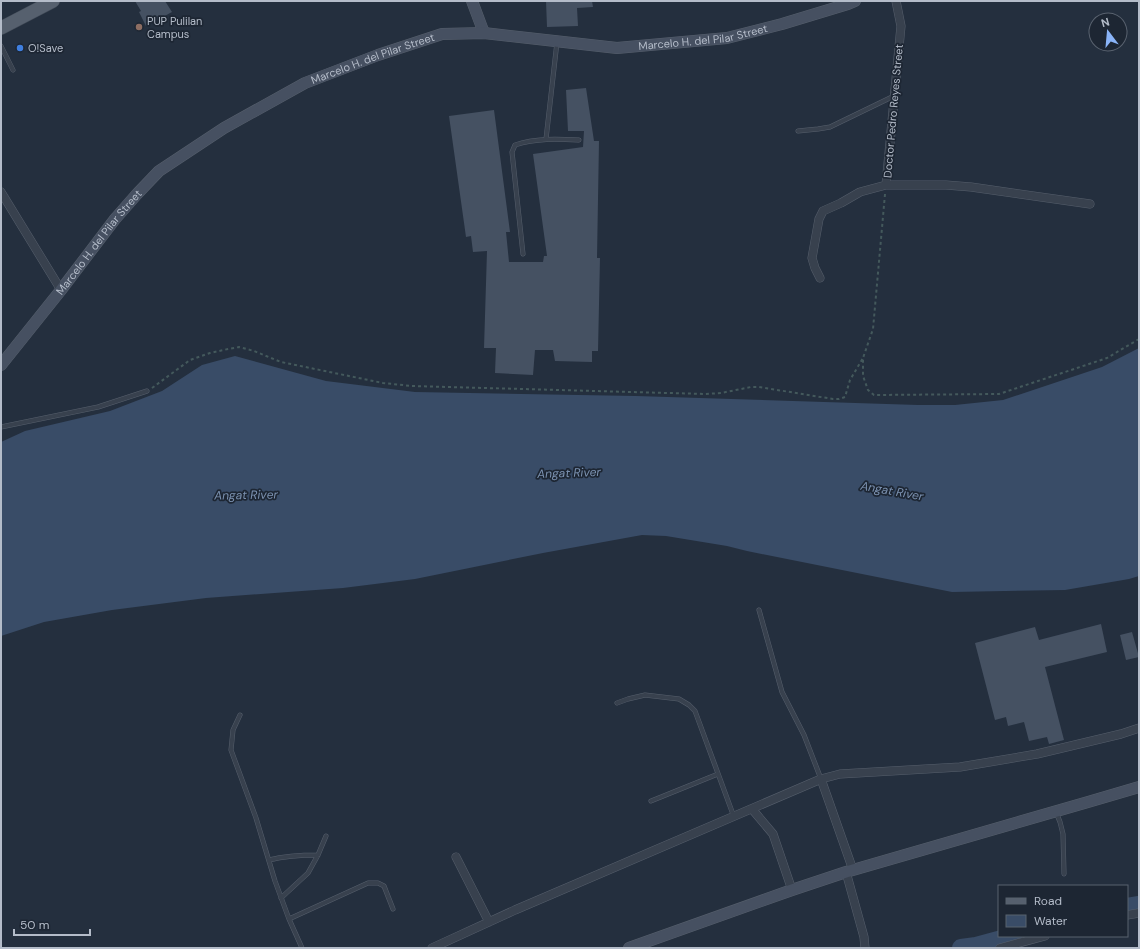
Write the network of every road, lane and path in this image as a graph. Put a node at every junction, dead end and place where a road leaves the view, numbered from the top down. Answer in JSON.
{"nodes":[{"id":1,"x":53,"y":1,"type":"edge"},
{"id":2,"x":472,"y":1,"type":"edge"},
{"id":3,"x":896,"y":1,"type":"edge"},
{"id":4,"x":850,"y":2,"type":"edge"},
{"id":5,"x":1,"y":28,"type":"edge"},
{"id":6,"x":484,"y":33,"type":"junction"},
{"id":7,"x":557,"y":42,"type":"junction"},
{"id":8,"x":1,"y":46,"type":"edge"},
{"id":9,"x":13,"y":70,"type":"dead end"},
{"id":10,"x":894,"y":96,"type":"junction"},
{"id":11,"x":798,"y":130,"type":"dead end"},
{"id":12,"x":546,"y":139,"type":"junction"},
{"id":13,"x":579,"y":140,"type":"dead end"},
{"id":14,"x":886,"y":185,"type":"junction"},
{"id":15,"x":1,"y":192,"type":"edge"},
{"id":16,"x":1090,"y":204,"type":"dead end"},
{"id":17,"x":523,"y":254,"type":"dead end"},
{"id":18,"x":820,"y":278,"type":"dead end"},
{"id":19,"x":61,"y":290,"type":"junction"},
{"id":20,"x":1139,"y":339,"type":"edge"},
{"id":21,"x":863,"y":358,"type":"junction"},
{"id":22,"x":1,"y":365,"type":"edge"},
{"id":23,"x":147,"y":391,"type":"joint"},
{"id":24,"x":1,"y":427,"type":"edge"},
{"id":25,"x":759,"y":610,"type":"dead end"},
{"id":26,"x":617,"y":703,"type":"dead end"},
{"id":27,"x":240,"y":715,"type":"dead end"},
{"id":28,"x":1139,"y":728,"type":"edge"},
{"id":29,"x":718,"y":774,"type":"junction"},
{"id":30,"x":822,"y":779,"type":"junction"},
{"id":31,"x":1139,"y":787,"type":"edge"},
{"id":32,"x":651,"y":801,"type":"dead end"},
{"id":33,"x":752,"y":809,"type":"junction"},
{"id":34,"x":1056,"y":812,"type":"junction"},
{"id":35,"x":734,"y":817,"type":"junction"},
{"id":36,"x":326,"y":836,"type":"dead end"},
{"id":37,"x":318,"y":855,"type":"junction"},
{"id":38,"x":456,"y":857,"type":"dead end"},
{"id":39,"x":269,"y":860,"type":"junction"},
{"id":40,"x":849,"y":871,"type":"junction"},
{"id":41,"x":1064,"y":874,"type":"dead end"},
{"id":42,"x":792,"y":890,"type":"junction"},
{"id":43,"x":281,"y":898,"type":"junction"},
{"id":44,"x":393,"y":909,"type":"dead end"},
{"id":45,"x":1139,"y":913,"type":"edge"},
{"id":46,"x":1128,"y":915,"type":"edge"},
{"id":47,"x":289,"y":919,"type":"junction"},
{"id":48,"x":489,"y":922,"type":"junction"},
{"id":49,"x":1041,"y":937,"type":"edge"},
{"id":50,"x":302,"y":948,"type":"edge"},
{"id":51,"x":432,"y":948,"type":"edge"},
{"id":52,"x":629,"y":948,"type":"edge"},
{"id":53,"x":864,"y":948,"type":"edge"},
{"id":54,"x":1000,"y":948,"type":"edge"}],
"edges":[{"from":1,"to":5,"type":"main road"},
{"from":2,"to":6,"type":"street"},
{"from":3,"to":10,"type":"street","name":"Doctor Pedro Reyes Street"},
{"from":4,"to":7,"type":"street","name":"Marcelo H. del Pilar Street"},
{"from":6,"to":7,"type":"street","name":"Marcelo H. del Pilar Street"},
{"from":6,"to":19,"type":"street","name":"Marcelo H. del Pilar Street"},
{"from":7,"to":12,"type":"lane"},
{"from":8,"to":9,"type":"lane"},
{"from":10,"to":11,"type":"lane"},
{"from":10,"to":14,"type":"street","name":"Doctor Pedro Reyes Street"},
{"from":12,"to":13,"type":"lane"},
{"from":12,"to":17,"type":"lane"},
{"from":14,"to":16,"type":"street","name":"Doctor Pedro Reyes Street"},
{"from":14,"to":18,"type":"street"},
{"from":14,"to":21,"type":"path"},
{"from":15,"to":19,"type":"street"},
{"from":19,"to":22,"type":"street","name":"Marcelo H. del Pilar Street"},
{"from":20,"to":21,"type":"path"},
{"from":21,"to":23,"type":"path"},
{"from":23,"to":24,"type":"lane"},
{"from":25,"to":30,"type":"lane"},
{"from":26,"to":29,"type":"lane"},
{"from":27,"to":39,"type":"lane"},
{"from":28,"to":30,"type":"street"},
{"from":29,"to":32,"type":"lane"},
{"from":29,"to":35,"type":"lane"},
{"from":30,"to":33,"type":"street"},
{"from":30,"to":40,"type":"street"},
{"from":31,"to":34,"type":"street"},
{"from":33,"to":35,"type":"street"},
{"from":33,"to":42,"type":"street"},
{"from":34,"to":40,"type":"street"},
{"from":34,"to":41,"type":"lane"},
{"from":35,"to":48,"type":"street"},
{"from":36,"to":37,"type":"lane"},
{"from":37,"to":39,"type":"lane"},
{"from":37,"to":43,"type":"lane"},
{"from":38,"to":48,"type":"street"},
{"from":39,"to":43,"type":"lane"},
{"from":40,"to":42,"type":"street"},
{"from":40,"to":53,"type":"street"},
{"from":42,"to":52,"type":"street"},
{"from":43,"to":47,"type":"lane"},
{"from":44,"to":47,"type":"lane"},
{"from":45,"to":46,"type":"street"},
{"from":47,"to":50,"type":"lane"},
{"from":48,"to":51,"type":"street"},
{"from":49,"to":54,"type":"street"}]}
